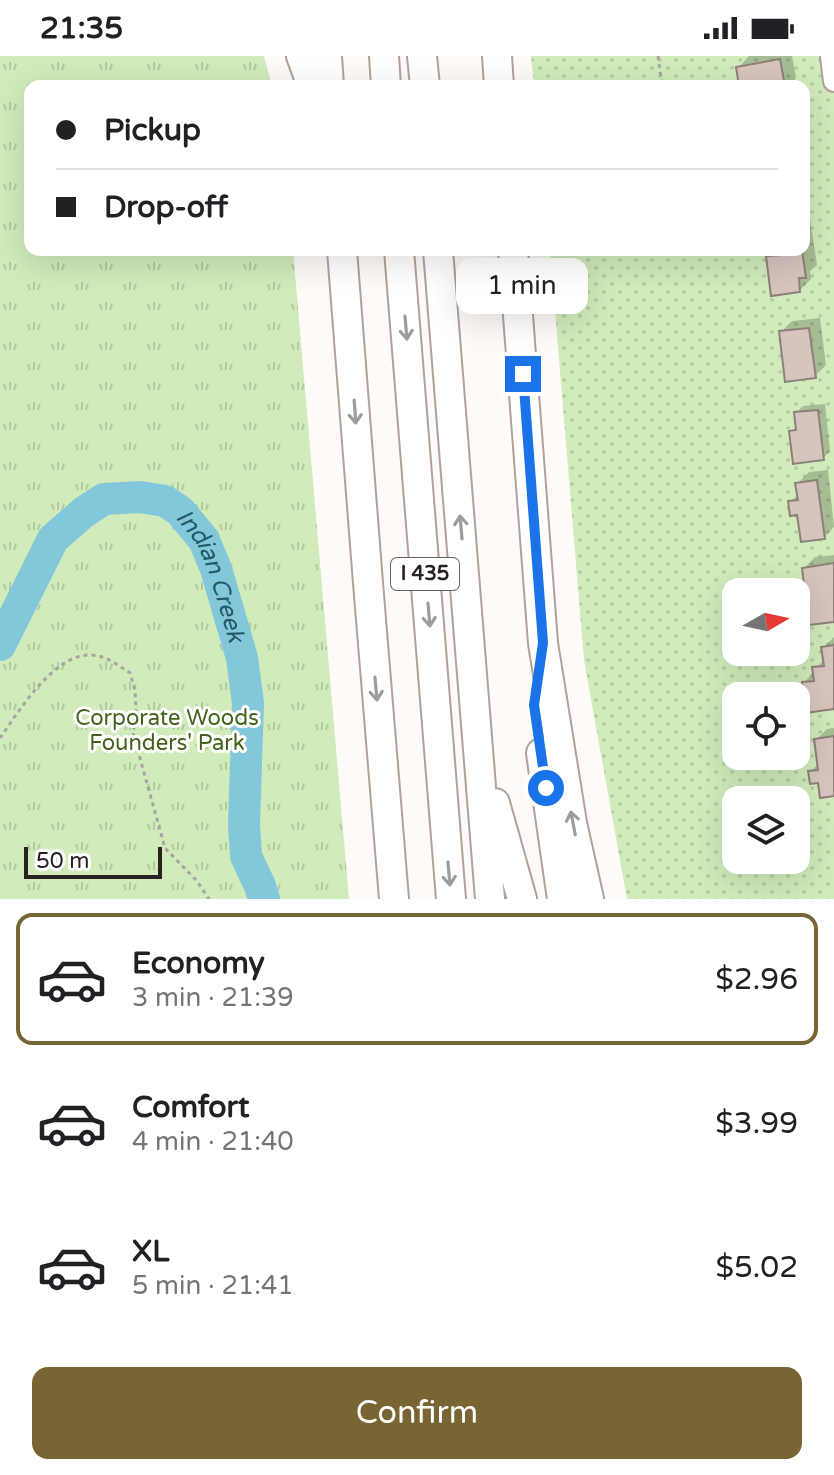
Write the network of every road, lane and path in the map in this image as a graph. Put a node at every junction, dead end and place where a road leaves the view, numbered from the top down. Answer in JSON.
{"nodes":[{"id":1,"x":301,"y":56,"type":"edge"},
{"id":2,"x":327,"y":56,"type":"edge"},
{"id":3,"x":384,"y":56,"type":"edge"},
{"id":4,"x":422,"y":56,"type":"edge"},
{"id":5,"x":497,"y":56,"type":"edge"},
{"id":6,"x":658,"y":56,"type":"edge"},
{"id":7,"x":831,"y":56,"type":"edge"},
{"id":8,"x":310,"y":80,"type":"edge"},
{"id":9,"x":329,"y":80,"type":"edge"},
{"id":10,"x":386,"y":80,"type":"edge"},
{"id":11,"x":424,"y":80,"type":"edge"},
{"id":12,"x":499,"y":80,"type":"edge"},
{"id":13,"x":661,"y":80,"type":"edge"},
{"id":14,"x":834,"y":81,"type":"edge"},
{"id":15,"x":342,"y":256,"type":"edge"},
{"id":16,"x":399,"y":256,"type":"edge"},
{"id":17,"x":438,"y":256,"type":"edge"},
{"id":18,"x":513,"y":256,"type":"edge"},
{"id":19,"x":543,"y":643,"type":"junction"},
{"id":20,"x":0,"y":738,"type":"edge"},
{"id":21,"x":478,"y":745,"type":"junction"},
{"id":22,"x":209,"y":899,"type":"edge"},
{"id":23,"x":394,"y":899,"type":"edge"},
{"id":24,"x":451,"y":899,"type":"edge"},
{"id":25,"x":490,"y":899,"type":"edge"},
{"id":26,"x":522,"y":899,"type":"edge"},
{"id":27,"x":562,"y":899,"type":"edge"},
{"id":28,"x":589,"y":899,"type":"edge"}],
"edges":[{"from":1,"to":8,"type":"highway"},
{"from":2,"to":9,"type":"highway"},
{"from":3,"to":10,"type":"highway"},
{"from":4,"to":11,"type":"highway"},
{"from":5,"to":12,"type":"highway"},
{"from":6,"to":13,"type":"path"},
{"from":7,"to":14,"type":"street"},
{"from":15,"to":23,"type":"highway","one_way":true},
{"from":16,"to":24,"type":"highway","number":"I 435","one_way":true},
{"from":21,"to":17,"type":"highway","number":"I 435","one_way":true},
{"from":18,"to":19,"type":"highway"},
{"from":19,"to":27,"type":"highway"},
{"from":28,"to":19,"type":"highway","one_way":true},
{"from":20,"to":22,"type":"path"},
{"from":21,"to":25,"type":"highway","number":"I 435"},
{"from":21,"to":26,"type":"highway"}]}
